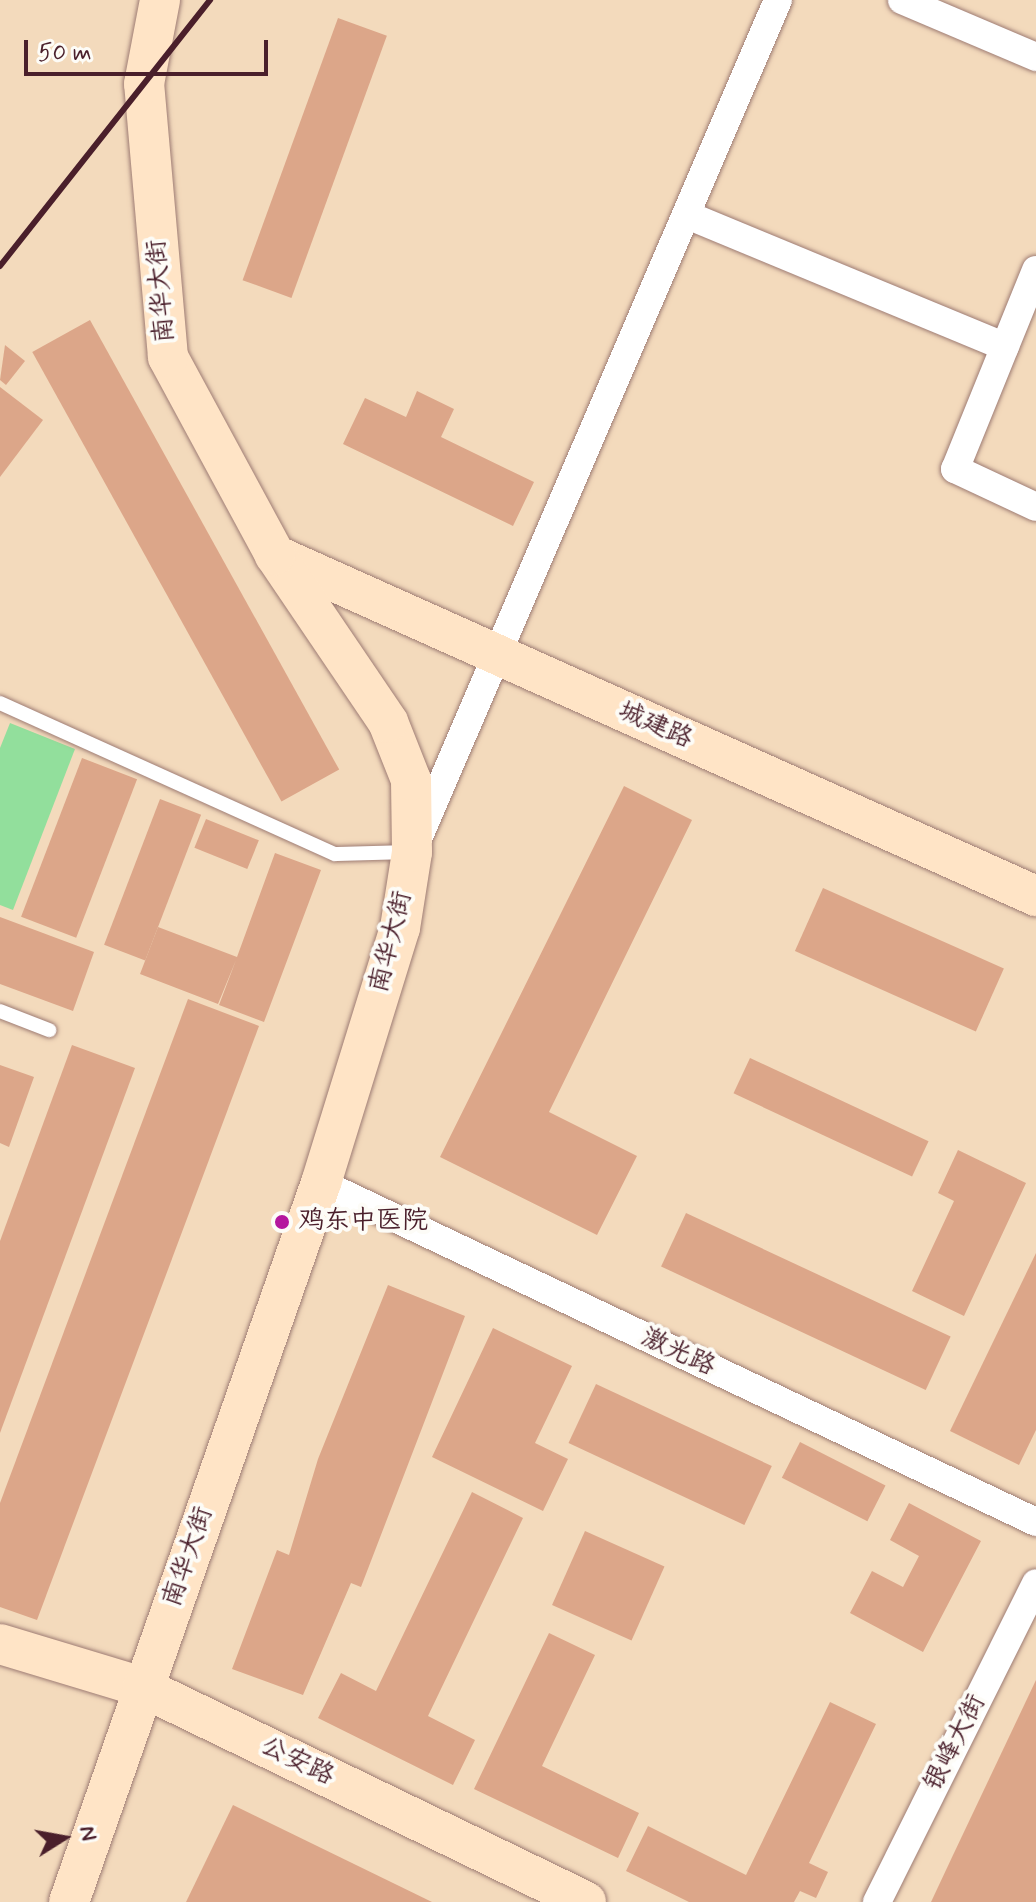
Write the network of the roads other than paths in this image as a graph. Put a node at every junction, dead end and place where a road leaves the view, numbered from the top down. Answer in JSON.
{"nodes":[{"id":1,"x":160,"y":0,"type":"edge"},
{"id":2,"x":778,"y":0,"type":"edge"},
{"id":3,"x":902,"y":0,"type":"edge"},
{"id":4,"x":1036,"y":57,"type":"edge"},
{"id":5,"x":687,"y":215,"type":"junction"},
{"id":6,"x":1036,"y":270,"type":"edge"},
{"id":7,"x":1005,"y":347,"type":"junction"},
{"id":8,"x":1036,"y":507,"type":"edge"},
{"id":9,"x":275,"y":555,"type":"junction"},
{"id":10,"x":501,"y":657,"type":"junction"},
{"id":11,"x":0,"y":703,"type":"edge"},
{"id":12,"x":412,"y":852,"type":"junction"},
{"id":13,"x":1036,"y":896,"type":"edge"},
{"id":14,"x":0,"y":1011,"type":"edge"},
{"id":15,"x":49,"y":1030,"type":"dead end"},
{"id":16,"x":321,"y":1183,"type":"junction"},
{"id":17,"x":1036,"y":1522,"type":"edge"},
{"id":18,"x":1036,"y":1583,"type":"edge"},
{"id":19,"x":0,"y":1644,"type":"edge"},
{"id":20,"x":142,"y":1687,"type":"junction"},
{"id":21,"x":69,"y":1902,"type":"edge"},
{"id":22,"x":586,"y":1902,"type":"edge"},
{"id":23,"x":877,"y":1902,"type":"edge"}],
"edges":[{"from":1,"to":9,"type":"main road","name":"南华大街"},
{"from":2,"to":5,"type":"street"},
{"from":3,"to":4,"type":"street"},
{"from":5,"to":7,"type":"street"},
{"from":5,"to":10,"type":"street"},
{"from":6,"to":7,"type":"street"},
{"from":7,"to":8,"type":"street"},
{"from":9,"to":10,"type":"main road","name":"城建路"},
{"from":9,"to":12,"type":"main road","name":"南华大街"},
{"from":10,"to":12,"type":"street"},
{"from":10,"to":13,"type":"main road","name":"城建路"},
{"from":11,"to":12,"type":"lane"},
{"from":12,"to":16,"type":"main road","name":"南华大街"},
{"from":14,"to":15,"type":"lane"},
{"from":16,"to":17,"type":"street","name":"激光路"},
{"from":16,"to":20,"type":"main road","name":"南华大街"},
{"from":18,"to":23,"type":"street","name":"银峰大街"},
{"from":19,"to":20,"type":"main road","name":"公安路"},
{"from":20,"to":21,"type":"main road","name":"南华大街"},
{"from":20,"to":22,"type":"main road","name":"公安路"}]}
